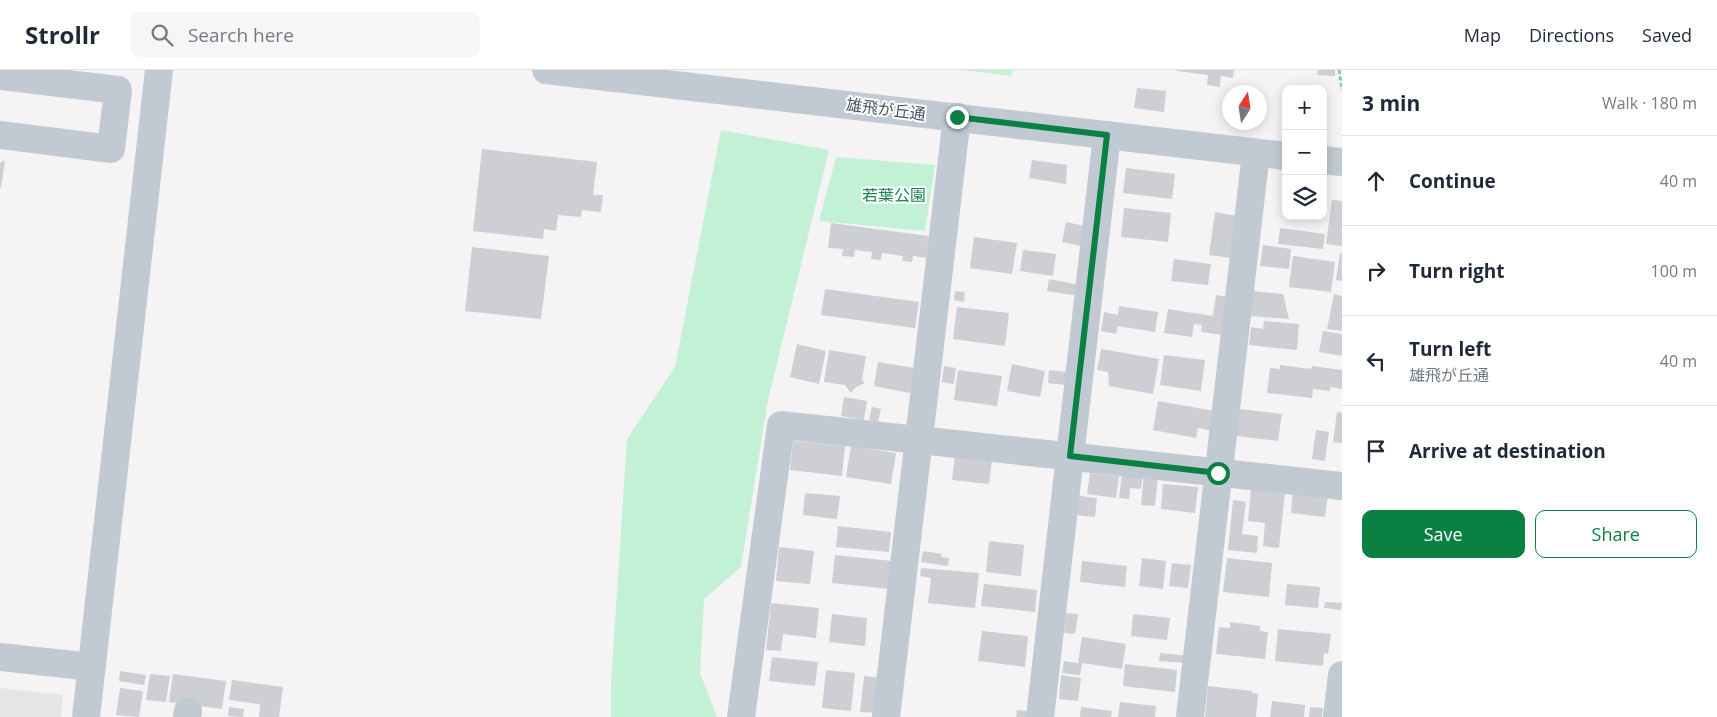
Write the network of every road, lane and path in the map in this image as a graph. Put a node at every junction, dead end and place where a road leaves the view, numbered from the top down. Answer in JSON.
{"nodes":[{"id":1,"x":159,"y":70,"type":"edge"},
{"id":2,"x":546,"y":70,"type":"edge"},
{"id":3,"x":1339,"y":70,"type":"edge"},
{"id":4,"x":0,"y":76,"type":"edge"},
{"id":5,"x":1342,"y":90,"type":"edge"},
{"id":6,"x":957,"y":117,"type":"junction"},
{"id":7,"x":0,"y":135,"type":"edge"},
{"id":8,"x":1107,"y":135,"type":"junction"},
{"id":9,"x":1256,"y":153,"type":"junction"},
{"id":10,"x":1282,"y":156,"type":"edge"},
{"id":11,"x":1327,"y":160,"type":"edge"},
{"id":12,"x":1342,"y":162,"type":"edge"},
{"id":13,"x":918,"y":440,"type":"junction"},
{"id":14,"x":1070,"y":456,"type":"junction"},
{"id":15,"x":1218,"y":473,"type":"junction"},
{"id":16,"x":1342,"y":486,"type":"edge"},
{"id":17,"x":0,"y":657,"type":"edge"},
{"id":18,"x":92,"y":667,"type":"junction"},
{"id":19,"x":1342,"y":675,"type":"edge"},
{"id":20,"x":86,"y":717,"type":"edge"},
{"id":21,"x":741,"y":717,"type":"edge"},
{"id":22,"x":886,"y":717,"type":"edge"},
{"id":23,"x":1040,"y":717,"type":"edge"},
{"id":24,"x":1190,"y":717,"type":"edge"},
{"id":25,"x":1337,"y":717,"type":"edge"}],
"edges":[{"from":1,"to":18,"type":"street"},
{"from":2,"to":6,"type":"street","name":"雄飛が丘通"},
{"from":3,"to":5,"type":"path"},
{"from":4,"to":7,"type":"street"},
{"from":6,"to":8,"type":"street","name":"雄飛が丘通"},
{"from":6,"to":13,"type":"street"},
{"from":8,"to":9,"type":"street","name":"雄飛が丘通"},
{"from":8,"to":14,"type":"street"},
{"from":9,"to":10,"type":"street","name":"雄飛が丘通"},
{"from":9,"to":15,"type":"street"},
{"from":11,"to":12,"type":"street"},
{"from":13,"to":14,"type":"street"},
{"from":13,"to":21,"type":"street"},
{"from":13,"to":22,"type":"street"},
{"from":14,"to":15,"type":"street"},
{"from":14,"to":23,"type":"street"},
{"from":15,"to":16,"type":"street"},
{"from":15,"to":24,"type":"street"},
{"from":17,"to":18,"type":"street"},
{"from":18,"to":20,"type":"street"},
{"from":19,"to":25,"type":"street"}]}
